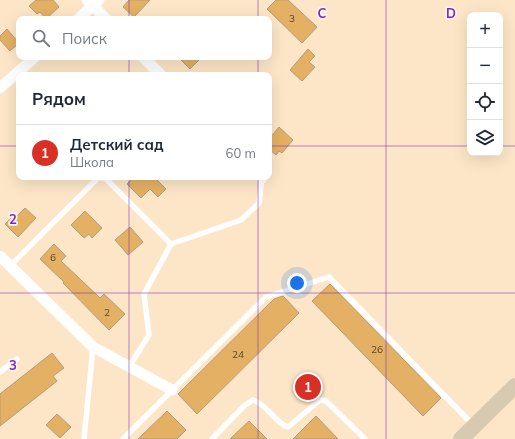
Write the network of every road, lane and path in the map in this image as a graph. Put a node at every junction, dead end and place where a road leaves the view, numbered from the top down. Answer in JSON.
{"nodes":[{"id":1,"x":93,"y":2,"type":"edge"},
{"id":2,"x":81,"y":16,"type":"edge"},
{"id":3,"x":104,"y":16,"type":"edge"},
{"id":4,"x":32,"y":60,"type":"edge"},
{"id":5,"x":146,"y":60,"type":"edge"},
{"id":6,"x":18,"y":72,"type":"edge"},
{"id":7,"x":158,"y":72,"type":"edge"},
{"id":8,"x":16,"y":74,"type":"edge"},
{"id":9,"x":0,"y":88,"type":"edge"},
{"id":10,"x":96,"y":180,"type":"edge"},
{"id":11,"x":107,"y":180,"type":"edge"},
{"id":12,"x":261,"y":180,"type":"edge"},
{"id":13,"x":171,"y":244,"type":"junction"},
{"id":14,"x":0,"y":256,"type":"edge"},
{"id":15,"x":10,"y":266,"type":"junction"},
{"id":16,"x":93,"y":347,"type":"junction"},
{"id":17,"x":17,"y":360,"type":"dead end"},
{"id":18,"x":130,"y":367,"type":"junction"},
{"id":19,"x":0,"y":372,"type":"edge"},
{"id":20,"x":515,"y":386,"type":"edge"},
{"id":21,"x":172,"y":390,"type":"junction"},
{"id":22,"x":474,"y":426,"type":"junction"},
{"id":23,"x":84,"y":439,"type":"edge"},
{"id":24,"x":124,"y":439,"type":"edge"},
{"id":25,"x":212,"y":439,"type":"edge"},
{"id":26,"x":365,"y":439,"type":"edge"},
{"id":27,"x":461,"y":439,"type":"edge"}],
"edges":[{"from":1,"to":2,"type":"street"},
{"from":1,"to":3,"type":"street"},
{"from":4,"to":6,"type":"street"},
{"from":5,"to":7,"type":"street"},
{"from":8,"to":9,"type":"street"},
{"from":10,"to":15,"type":"lane"},
{"from":11,"to":13,"type":"lane"},
{"from":12,"to":13,"type":"lane"},
{"from":13,"to":18,"type":"lane"},
{"from":14,"to":15,"type":"street"},
{"from":15,"to":16,"type":"street"},
{"from":16,"to":18,"type":"street"},
{"from":16,"to":23,"type":"lane"},
{"from":17,"to":19,"type":"lane"},
{"from":18,"to":21,"type":"street"},
{"from":20,"to":22,"type":"street"},
{"from":21,"to":22,"type":"lane"},
{"from":21,"to":24,"type":"lane"},
{"from":22,"to":27,"type":"street"},
{"from":25,"to":26,"type":"lane"}]}
